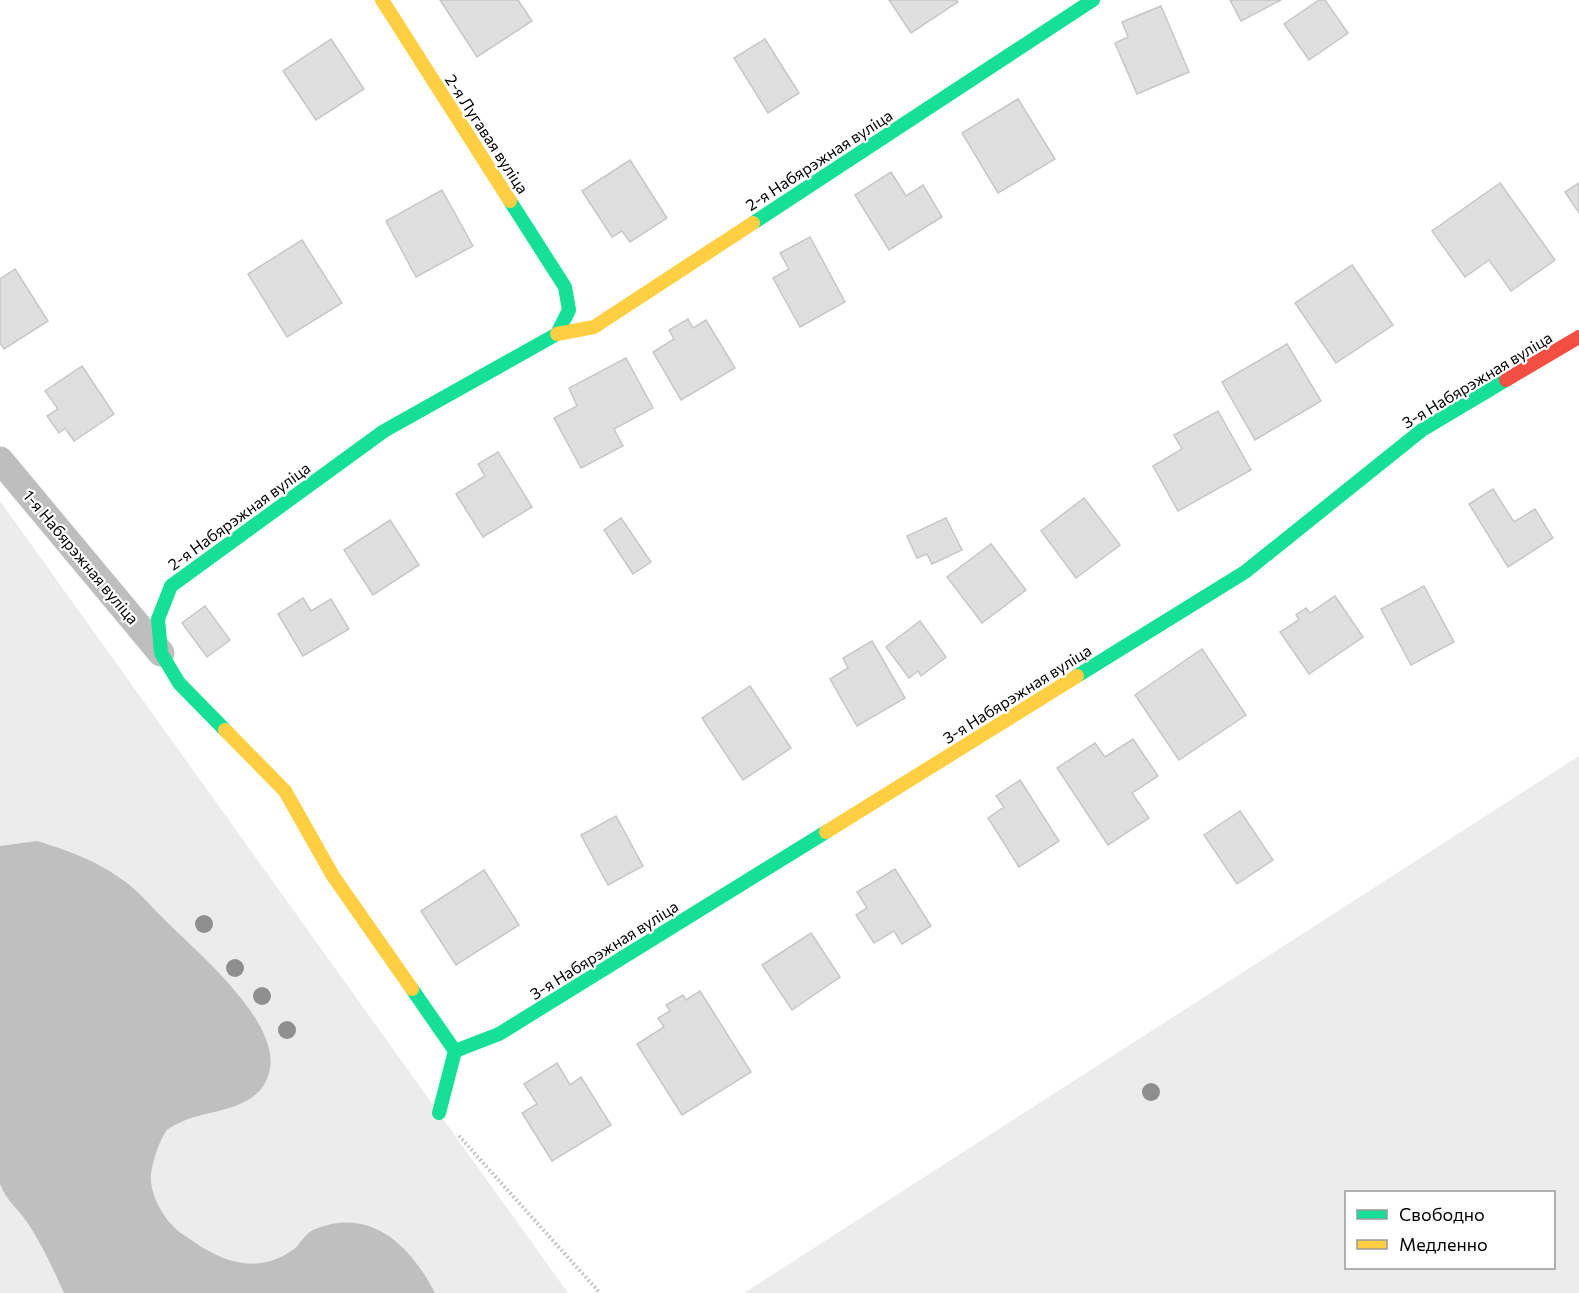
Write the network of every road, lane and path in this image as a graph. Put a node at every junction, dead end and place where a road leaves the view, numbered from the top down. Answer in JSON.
{"nodes":[{"id":1,"x":382,"y":0,"type":"edge"},
{"id":2,"x":1093,"y":0,"type":"edge"},
{"id":3,"x":557,"y":334,"type":"junction"},
{"id":4,"x":1579,"y":338,"type":"edge"},
{"id":5,"x":0,"y":460,"type":"edge"},
{"id":6,"x":161,"y":653,"type":"junction"},
{"id":7,"x":455,"y":1051,"type":"junction"},
{"id":8,"x":439,"y":1113,"type":"joint"},
{"id":9,"x":600,"y":1293,"type":"edge"}],
"edges":[{"from":1,"to":3,"type":"street","name":"2-я Лугавая вуліца"},
{"from":2,"to":3,"type":"street","name":"2-я Набярэжная вуліца"},
{"from":3,"to":6,"type":"street","name":"2-я Набярэжная вуліца"},
{"from":4,"to":7,"type":"street","name":"3-я Набярэжная вуліца"},
{"from":5,"to":6,"type":"street","name":"1-я Набярэжная вуліца"},
{"from":6,"to":7,"type":"street","name":"2-я Набярэжная вуліца"},
{"from":7,"to":8,"type":"street"},
{"from":8,"to":9,"type":"path"}]}
